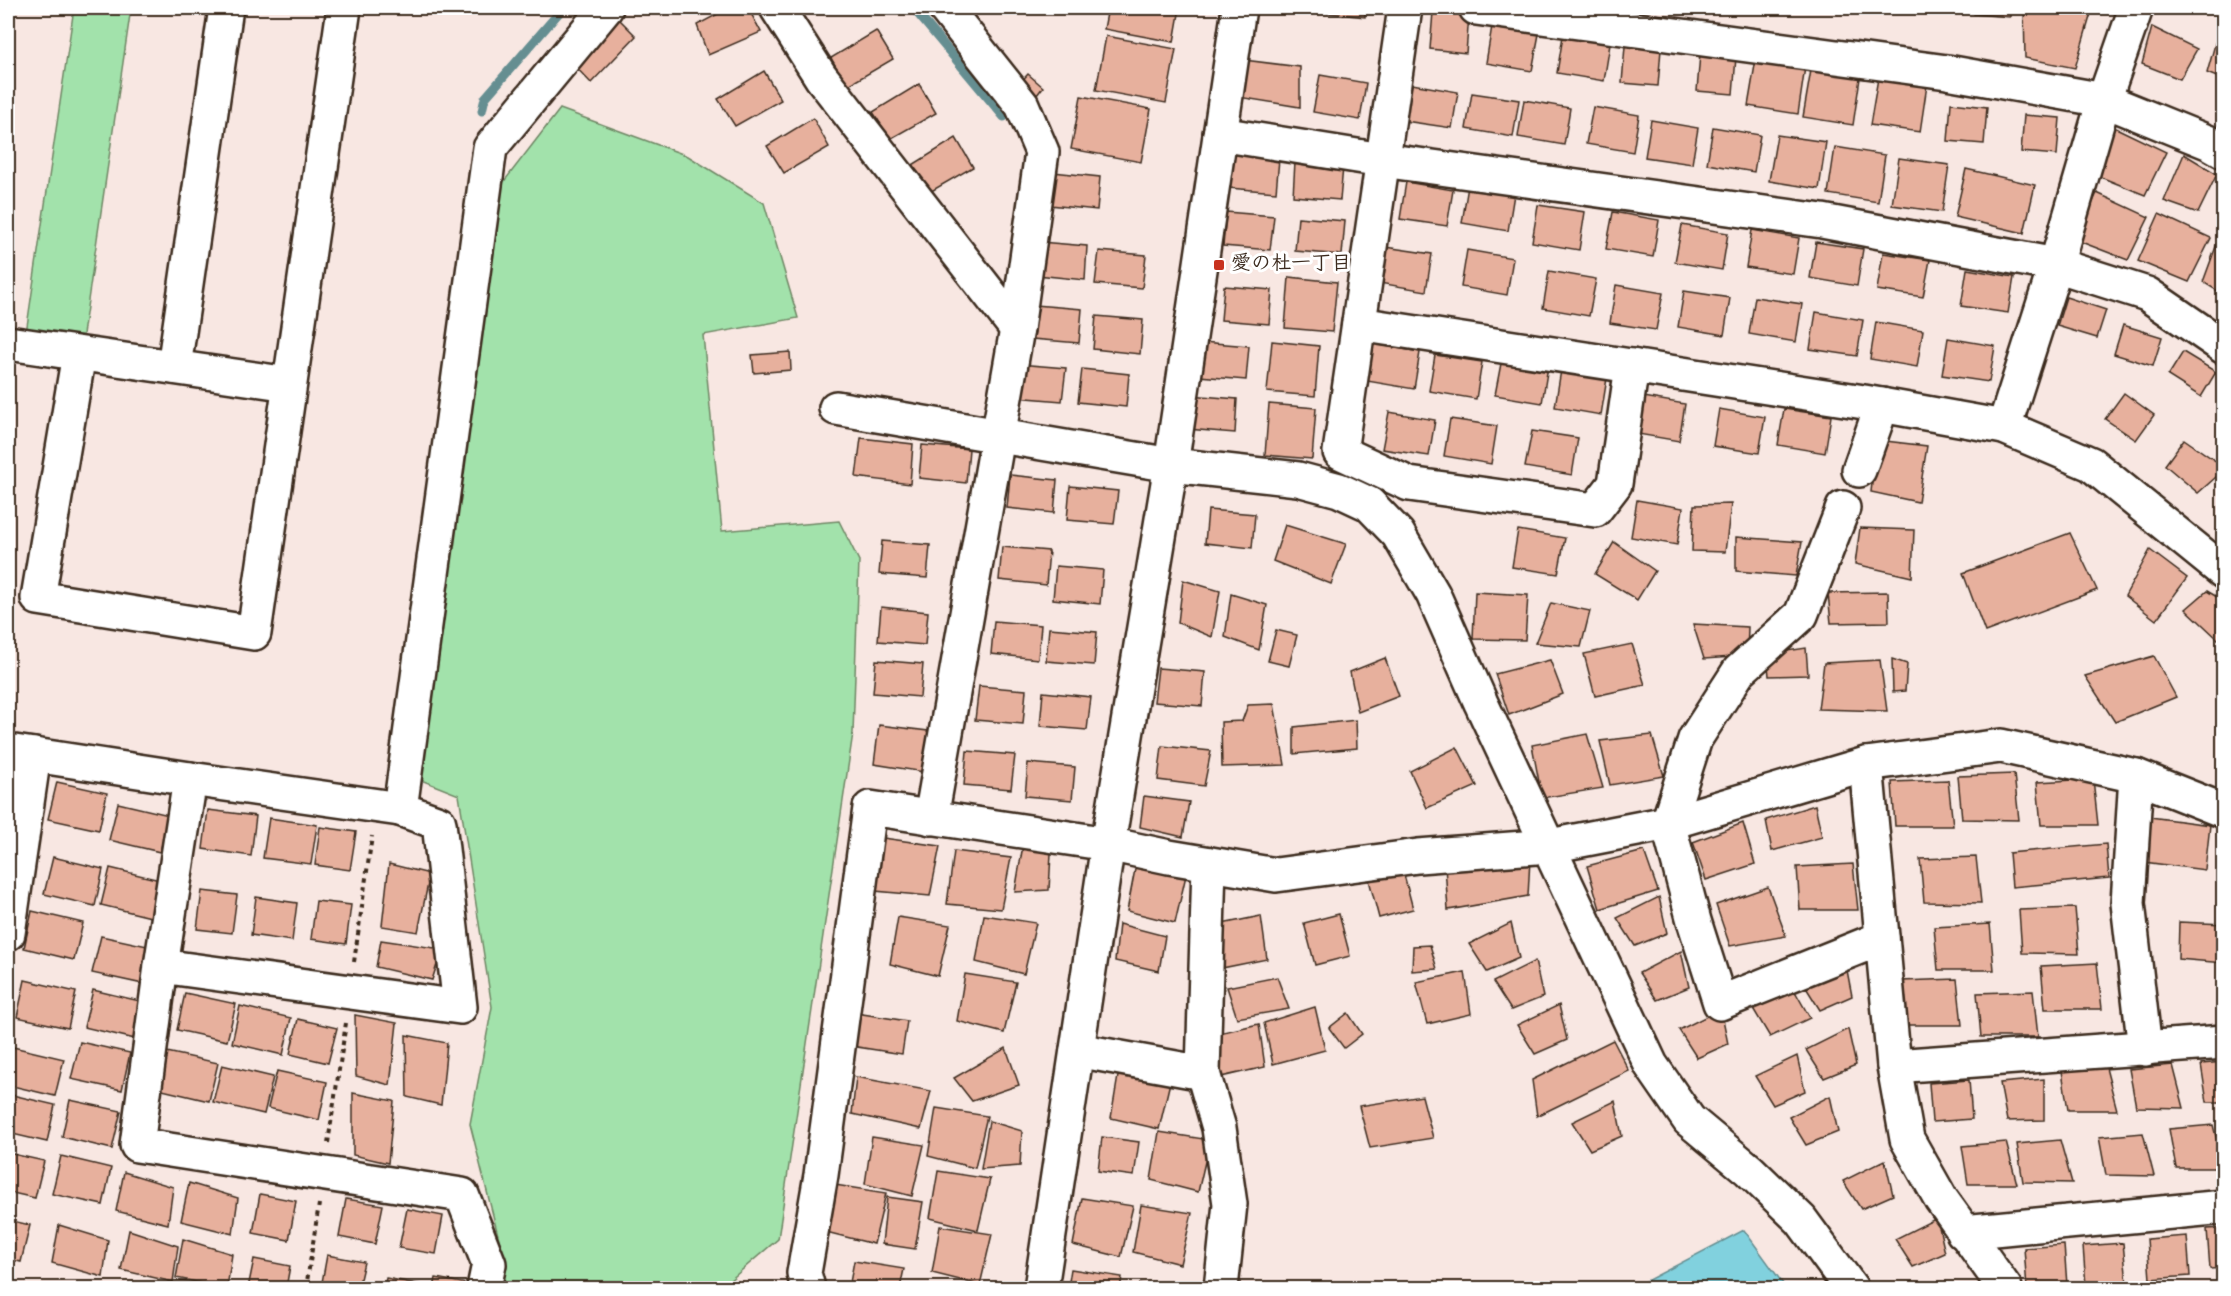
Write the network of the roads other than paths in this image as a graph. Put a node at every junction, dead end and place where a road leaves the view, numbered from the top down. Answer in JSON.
{"nodes":[{"id":1,"x":226,"y":8,"type":"edge"},
{"id":2,"x":344,"y":8,"type":"edge"},
{"id":3,"x":606,"y":8,"type":"edge"},
{"id":4,"x":777,"y":8,"type":"edge"},
{"id":5,"x":945,"y":8,"type":"edge"},
{"id":6,"x":1239,"y":8,"type":"edge"},
{"id":7,"x":1405,"y":8,"type":"edge"},
{"id":8,"x":1476,"y":8,"type":"edge"},
{"id":9,"x":2136,"y":8,"type":"edge"},
{"id":10,"x":2104,"y":100,"type":"junction"},
{"id":11,"x":1220,"y":134,"type":"junction"},
{"id":12,"x":2223,"y":151,"type":"edge"},
{"id":13,"x":1382,"y":160,"type":"junction"},
{"id":14,"x":2056,"y":265,"type":"junction"},
{"id":15,"x":1359,"y":324,"type":"junction"},
{"id":16,"x":1017,"y":329,"type":"junction"},
{"id":17,"x":8,"y":343,"type":"edge"},
{"id":18,"x":2223,"y":347,"type":"edge"},
{"id":19,"x":79,"y":354,"type":"junction"},
{"id":20,"x":1632,"y":366,"type":"junction"},
{"id":21,"x":174,"y":367,"type":"junction"},
{"id":22,"x":289,"y":384,"type":"junction"},
{"id":23,"x":1882,"y":405,"type":"junction"},
{"id":24,"x":836,"y":408,"type":"dead end"},
{"id":25,"x":2004,"y":428,"type":"junction"},
{"id":26,"x":997,"y":437,"type":"junction"},
{"id":27,"x":1171,"y":465,"type":"junction"},
{"id":28,"x":1859,"y":470,"type":"dead end"},
{"id":29,"x":1843,"y":508,"type":"dead end"},
{"id":30,"x":2223,"y":572,"type":"edge"},
{"id":31,"x":21,"y":753,"type":"edge"},
{"id":32,"x":1866,"y":764,"type":"junction"},
{"id":33,"x":2136,"y":776,"type":"junction"},
{"id":34,"x":190,"y":779,"type":"junction"},
{"id":35,"x":388,"y":807,"type":"junction"},
{"id":36,"x":2223,"y":811,"type":"edge"},
{"id":37,"x":931,"y":818,"type":"junction"},
{"id":38,"x":1668,"y":824,"type":"junction"},
{"id":39,"x":1108,"y":844,"type":"junction"},
{"id":40,"x":1550,"y":846,"type":"junction"},
{"id":41,"x":1209,"y":864,"type":"junction"},
{"id":42,"x":8,"y":933,"type":"edge"},
{"id":43,"x":1882,"y":938,"type":"junction"},
{"id":44,"x":160,"y":966,"type":"junction"},
{"id":45,"x":2223,"y":1042,"type":"edge"},
{"id":46,"x":2145,"y":1049,"type":"junction"},
{"id":47,"x":1077,"y":1050,"type":"junction"},
{"id":48,"x":1894,"y":1066,"type":"junction"},
{"id":49,"x":1203,"y":1073,"type":"junction"},
{"id":50,"x":2223,"y":1208,"type":"edge"},
{"id":51,"x":1963,"y":1232,"type":"junction"},
{"id":52,"x":484,"y":1288,"type":"edge"},
{"id":53,"x":808,"y":1288,"type":"edge"},
{"id":54,"x":1041,"y":1288,"type":"edge"},
{"id":55,"x":1221,"y":1288,"type":"edge"},
{"id":56,"x":1851,"y":1288,"type":"edge"},
{"id":57,"x":2005,"y":1288,"type":"edge"}],
"edges":[{"from":1,"to":21,"type":"street"},
{"from":2,"to":22,"type":"street"},
{"from":3,"to":35,"type":"street"},
{"from":4,"to":16,"type":"street"},
{"from":5,"to":16,"type":"street"},
{"from":6,"to":11,"type":"street"},
{"from":7,"to":13,"type":"street"},
{"from":8,"to":10,"type":"street"},
{"from":9,"to":10,"type":"street"},
{"from":10,"to":12,"type":"street"},
{"from":10,"to":14,"type":"street"},
{"from":11,"to":13,"type":"street"},
{"from":11,"to":27,"type":"street"},
{"from":13,"to":14,"type":"street"},
{"from":13,"to":15,"type":"street"},
{"from":14,"to":18,"type":"street"},
{"from":14,"to":25,"type":"street"},
{"from":15,"to":20,"type":"street"},
{"from":15,"to":20,"type":"street"},
{"from":16,"to":26,"type":"street"},
{"from":17,"to":19,"type":"street"},
{"from":19,"to":21,"type":"street"},
{"from":19,"to":22,"type":"street"},
{"from":20,"to":23,"type":"street"},
{"from":21,"to":22,"type":"street"},
{"from":23,"to":25,"type":"street"},
{"from":23,"to":28,"type":"street"},
{"from":24,"to":26,"type":"street"},
{"from":25,"to":30,"type":"street"},
{"from":26,"to":27,"type":"street"},
{"from":26,"to":37,"type":"street"},
{"from":27,"to":39,"type":"street"},
{"from":27,"to":40,"type":"street"},
{"from":29,"to":38,"type":"street"},
{"from":31,"to":34,"type":"street"},
{"from":31,"to":42,"type":"street"},
{"from":32,"to":33,"type":"street"},
{"from":32,"to":38,"type":"street"},
{"from":32,"to":43,"type":"street"},
{"from":33,"to":36,"type":"street"},
{"from":33,"to":46,"type":"street"},
{"from":34,"to":35,"type":"street"},
{"from":34,"to":44,"type":"street"},
{"from":35,"to":44,"type":"street"},
{"from":37,"to":39,"type":"street"},
{"from":37,"to":53,"type":"street"},
{"from":38,"to":40,"type":"street"},
{"from":38,"to":43,"type":"street"},
{"from":39,"to":41,"type":"street"},
{"from":39,"to":47,"type":"street"},
{"from":40,"to":41,"type":"street"},
{"from":40,"to":56,"type":"street"},
{"from":41,"to":49,"type":"street"},
{"from":43,"to":48,"type":"street"},
{"from":44,"to":52,"type":"street"},
{"from":45,"to":46,"type":"street"},
{"from":46,"to":48,"type":"street"},
{"from":47,"to":49,"type":"street"},
{"from":47,"to":54,"type":"street"},
{"from":48,"to":51,"type":"street"},
{"from":49,"to":55,"type":"street"},
{"from":50,"to":51,"type":"street"},
{"from":51,"to":57,"type":"street"}]}
